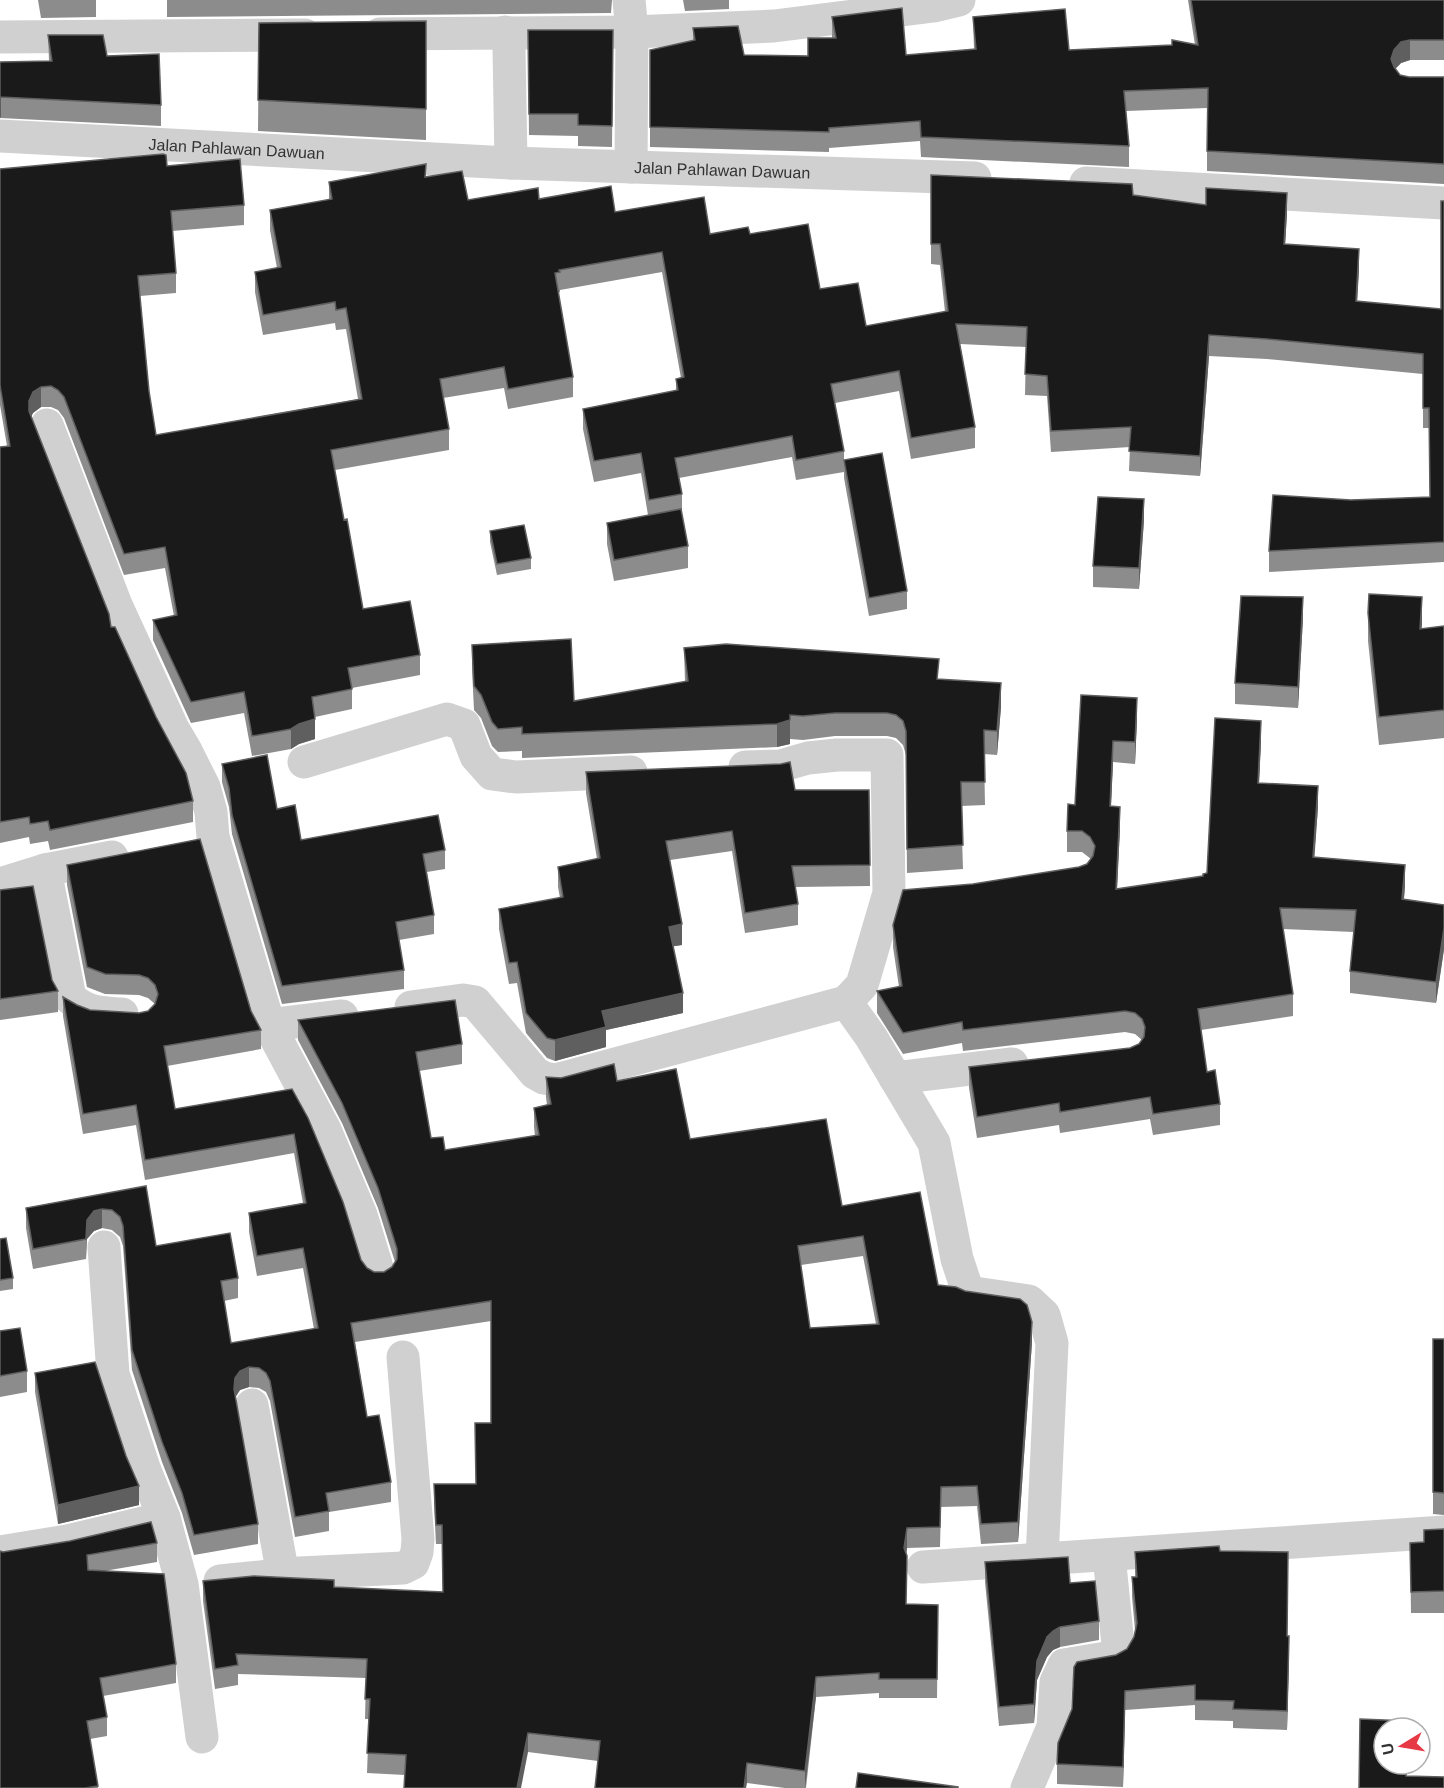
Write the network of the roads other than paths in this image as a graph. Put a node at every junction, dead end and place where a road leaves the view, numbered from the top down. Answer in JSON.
{"nodes":[{"id":1,"x":629,"y":0,"type":"edge"},
{"id":2,"x":942,"y":2,"type":"edge"},
{"id":3,"x":632,"y":32,"type":"junction"},
{"id":4,"x":0,"y":37,"type":"edge"},
{"id":5,"x":508,"y":58,"type":"junction"},
{"id":6,"x":0,"y":136,"type":"edge"},
{"id":7,"x":511,"y":163,"type":"junction"},
{"id":8,"x":631,"y":167,"type":"junction"},
{"id":9,"x":1003,"y":179,"type":"edge"},
{"id":10,"x":1051,"y":182,"type":"edge"},
{"id":11,"x":1444,"y":203,"type":"edge"},
{"id":12,"x":47,"y":425,"type":"dead end"},
{"id":13,"x":304,"y":762,"type":"dead end"},
{"id":14,"x":712,"y":769,"type":"edge"},
{"id":15,"x":666,"y":771,"type":"edge"},
{"id":16,"x":213,"y":837,"type":"junction"},
{"id":17,"x":180,"y":844,"type":"edge"},
{"id":18,"x":146,"y":850,"type":"edge"},
{"id":19,"x":45,"y":870,"type":"junction"},
{"id":20,"x":0,"y":884,"type":"edge"},
{"id":21,"x":924,"y":890,"type":"edge"},
{"id":22,"x":889,"y":893,"type":"junction"},
{"id":23,"x":846,"y":1002,"type":"junction"},
{"id":24,"x":139,"y":1014,"type":"edge"},
{"id":25,"x":269,"y":1025,"type":"junction"},
{"id":26,"x":1046,"y":1060,"type":"edge"},
{"id":27,"x":895,"y":1078,"type":"junction"},
{"id":28,"x":104,"y":1247,"type":"dead end"},
{"id":29,"x":379,"y":1274,"type":"edge"},
{"id":30,"x":403,"y":1357,"type":"dead end"},
{"id":31,"x":252,"y":1405,"type":"dead end"},
{"id":32,"x":164,"y":1518,"type":"junction"},
{"id":33,"x":1444,"y":1532,"type":"edge"},
{"id":34,"x":0,"y":1552,"type":"edge"},
{"id":35,"x":1109,"y":1554,"type":"junction"},
{"id":36,"x":1042,"y":1559,"type":"junction"},
{"id":37,"x":923,"y":1567,"type":"dead end"},
{"id":38,"x":283,"y":1575,"type":"junction"},
{"id":39,"x":182,"y":1584,"type":"junction"},
{"id":40,"x":202,"y":1737,"type":"dead end"},
{"id":41,"x":1027,"y":1788,"type":"edge"}],
"edges":[{"from":1,"to":3,"type":"street"},
{"from":2,"to":3,"type":"street"},
{"from":3,"to":5,"type":"street"},
{"from":3,"to":8,"type":"street"},
{"from":4,"to":5,"type":"street"},
{"from":5,"to":7,"type":"street"},
{"from":6,"to":7,"type":"street","name":"Jalan Pahlawan Dawuan"},
{"from":7,"to":8,"type":"street","name":"Jalan Pahlawan Dawuan"},
{"from":8,"to":9,"type":"street","name":"Jalan Pahlawan Dawuan"},
{"from":10,"to":11,"type":"street"},
{"from":12,"to":16,"type":"street"},
{"from":13,"to":15,"type":"street"},
{"from":14,"to":22,"type":"street"},
{"from":16,"to":17,"type":"street"},
{"from":16,"to":25,"type":"street"},
{"from":18,"to":19,"type":"street"},
{"from":19,"to":20,"type":"street"},
{"from":19,"to":24,"type":"street"},
{"from":21,"to":22,"type":"street"},
{"from":22,"to":23,"type":"street"},
{"from":23,"to":25,"type":"street"},
{"from":23,"to":27,"type":"street"},
{"from":25,"to":29,"type":"street"},
{"from":26,"to":27,"type":"street"},
{"from":27,"to":36,"type":"street"},
{"from":28,"to":32,"type":"street"},
{"from":30,"to":38,"type":"street"},
{"from":31,"to":38,"type":"street"},
{"from":32,"to":34,"type":"street"},
{"from":32,"to":39,"type":"street"},
{"from":33,"to":35,"type":"street"},
{"from":35,"to":36,"type":"street"},
{"from":35,"to":41,"type":"street"},
{"from":36,"to":37,"type":"street"},
{"from":38,"to":39,"type":"street"},
{"from":39,"to":40,"type":"street"}]}
